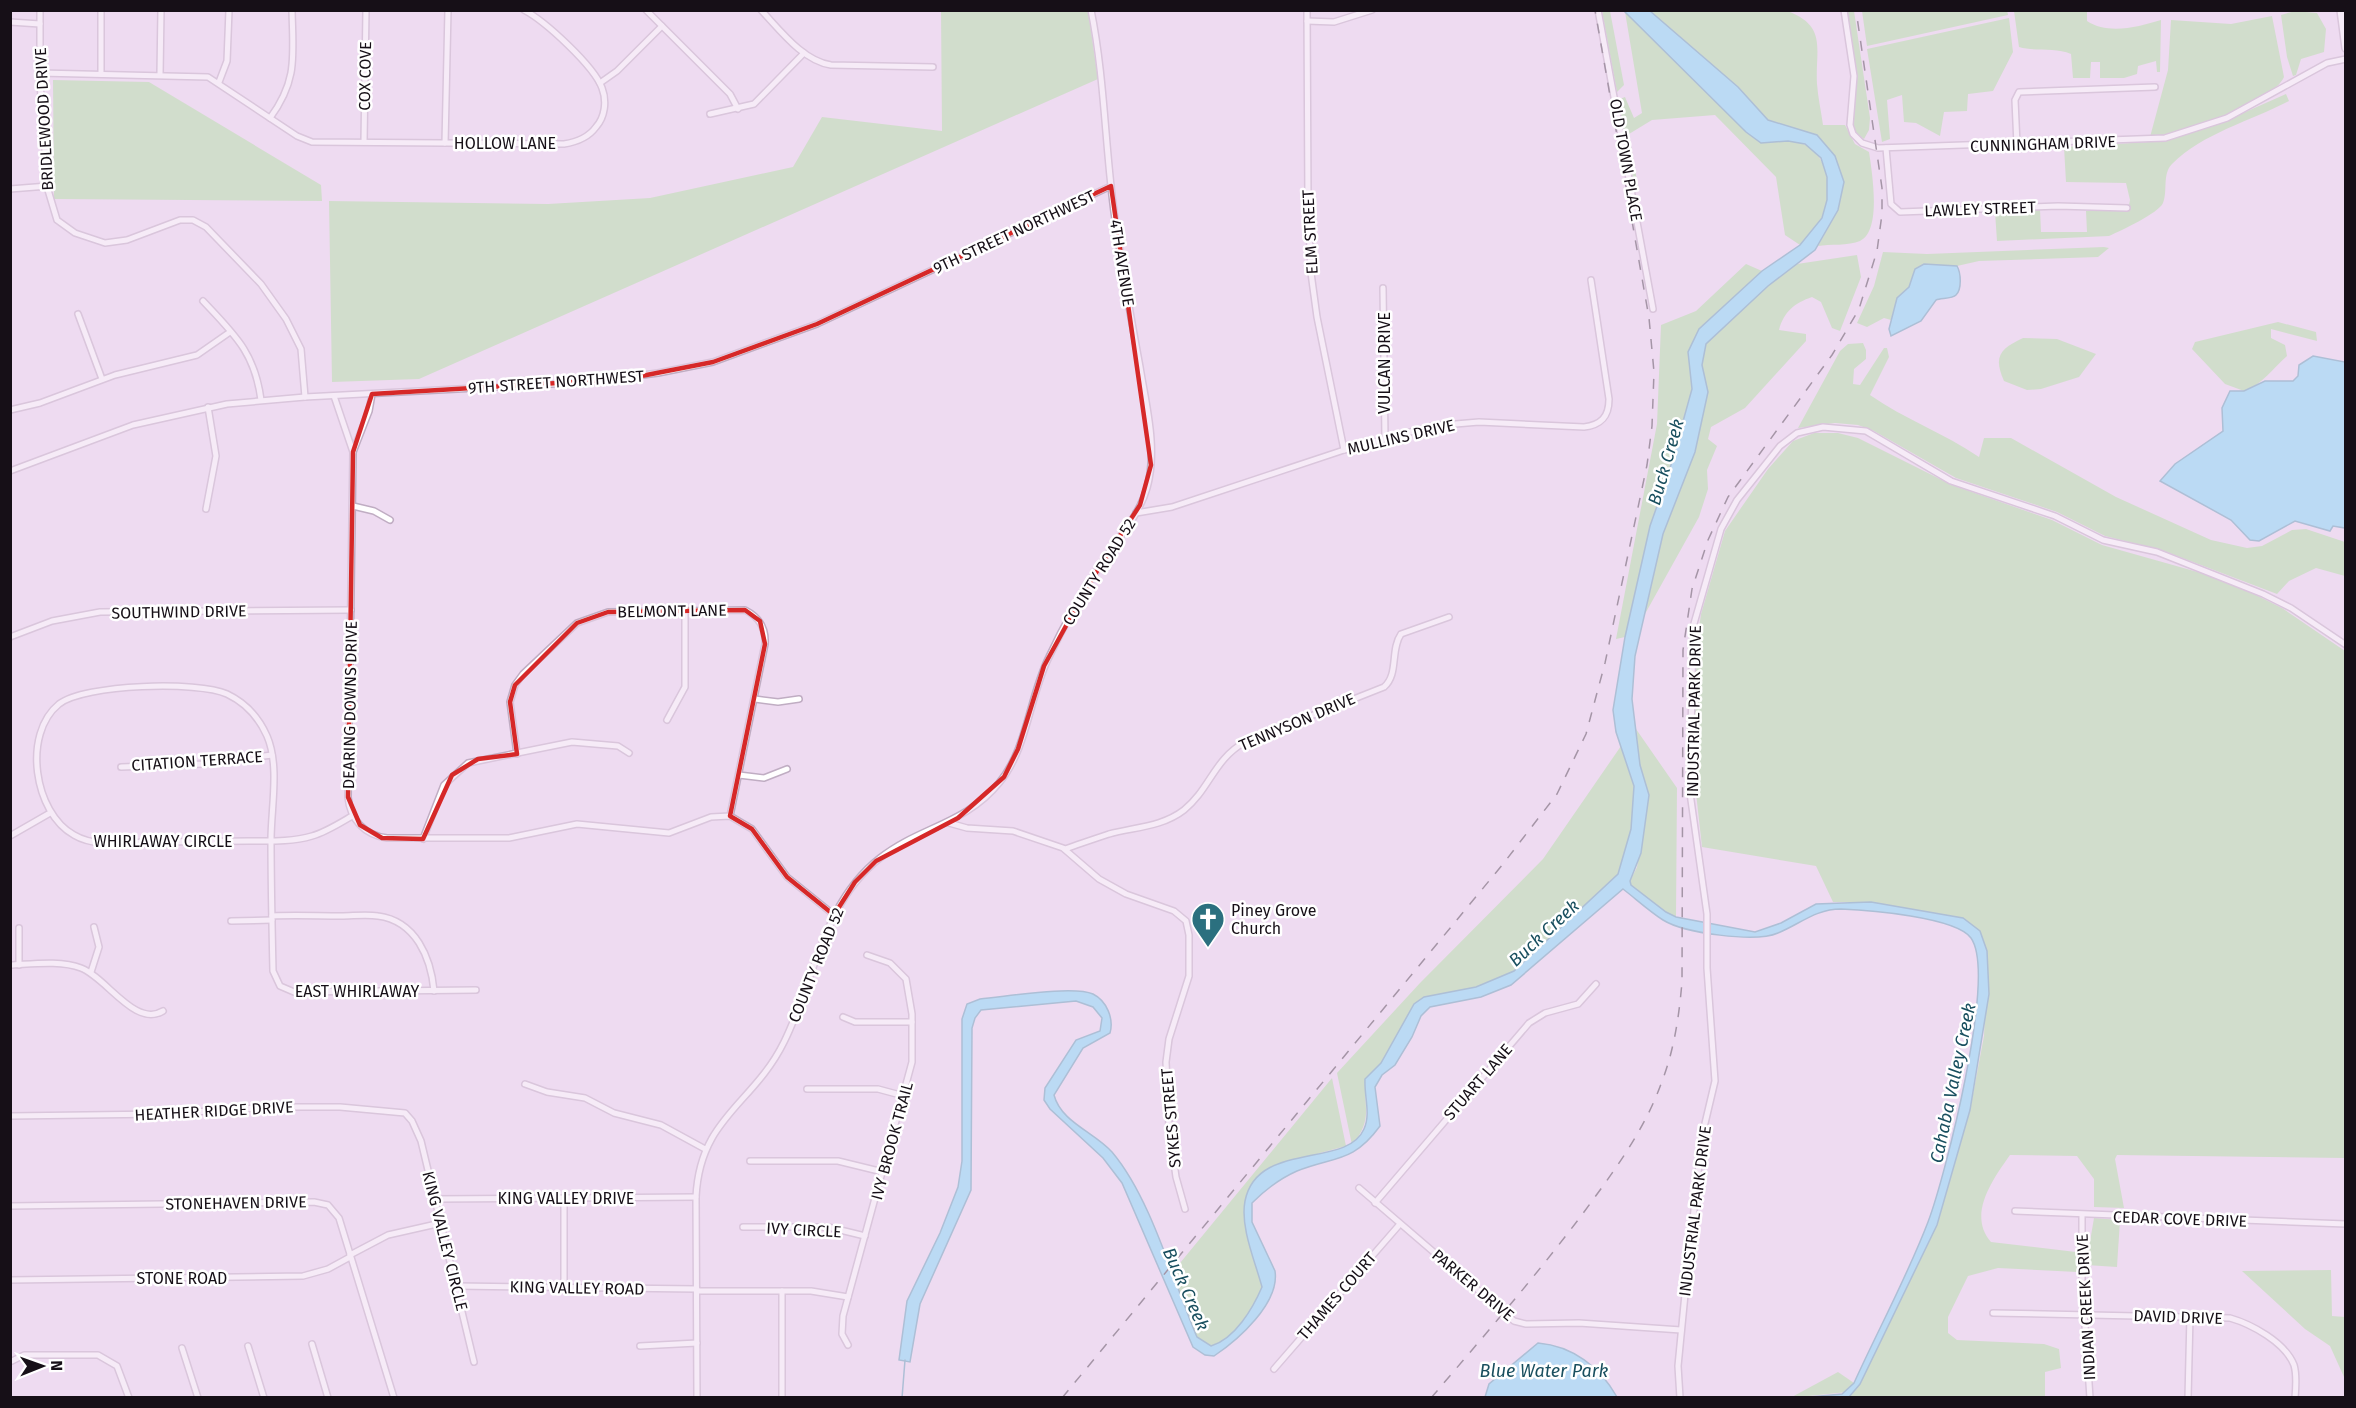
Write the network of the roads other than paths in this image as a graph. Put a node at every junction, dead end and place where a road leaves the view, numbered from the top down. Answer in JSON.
{"nodes":[{"id":1,"x":40,"y":10,"type":"edge"},
{"id":2,"x":102,"y":10,"type":"edge"},
{"id":3,"x":161,"y":10,"type":"edge"},
{"id":4,"x":229,"y":10,"type":"edge"},
{"id":5,"x":292,"y":10,"type":"edge"},
{"id":6,"x":366,"y":10,"type":"edge"},
{"id":7,"x":448,"y":10,"type":"edge"},
{"id":8,"x":524,"y":10,"type":"edge"},
{"id":9,"x":646,"y":10,"type":"edge"},
{"id":10,"x":761,"y":10,"type":"edge"},
{"id":11,"x":1091,"y":10,"type":"edge"},
{"id":12,"x":1307,"y":10,"type":"edge"},
{"id":13,"x":1372,"y":10,"type":"edge"},
{"id":14,"x":1599,"y":10,"type":"edge"},
{"id":15,"x":1844,"y":10,"type":"edge"},
{"id":16,"x":2341,"y":10,"type":"edge"},
{"id":17,"x":1307,"y":21,"type":"junction"},
{"id":18,"x":10,"y":22,"type":"edge"},
{"id":19,"x":40,"y":24,"type":"junction"},
{"id":20,"x":662,"y":26,"type":"junction"},
{"id":21,"x":2346,"y":48,"type":"edge"},
{"id":22,"x":804,"y":53,"type":"junction"},
{"id":23,"x":2346,"y":59,"type":"edge"},
{"id":24,"x":933,"y":67,"type":"dead end"},
{"id":25,"x":40,"y":73,"type":"junction"},
{"id":26,"x":101,"y":74,"type":"junction"},
{"id":27,"x":160,"y":74,"type":"junction"},
{"id":28,"x":219,"y":82,"type":"junction"},
{"id":29,"x":600,"y":83,"type":"junction"},
{"id":30,"x":2155,"y":87,"type":"dead end"},
{"id":31,"x":738,"y":109,"type":"junction"},
{"id":32,"x":710,"y":114,"type":"dead end"},
{"id":33,"x":270,"y":118,"type":"junction"},
{"id":34,"x":364,"y":142,"type":"junction"},
{"id":35,"x":445,"y":143,"type":"junction"},
{"id":36,"x":2017,"y":145,"type":"junction"},
{"id":37,"x":1886,"y":148,"type":"junction"},
{"id":38,"x":48,"y":186,"type":"junction"},
{"id":39,"x":1111,"y":186,"type":"junction"},
{"id":40,"x":10,"y":189,"type":"edge"},
{"id":41,"x":2127,"y":208,"type":"dead end"},
{"id":42,"x":1591,"y":280,"type":"dead end"},
{"id":43,"x":1383,"y":288,"type":"dead end"},
{"id":44,"x":203,"y":301,"type":"dead end"},
{"id":45,"x":1653,"y":309,"type":"dead end"},
{"id":46,"x":78,"y":314,"type":"dead end"},
{"id":47,"x":230,"y":332,"type":"junction"},
{"id":48,"x":102,"y":379,"type":"junction"},
{"id":49,"x":372,"y":394,"type":"junction"},
{"id":50,"x":334,"y":396,"type":"junction"},
{"id":51,"x":305,"y":397,"type":"junction"},
{"id":52,"x":261,"y":400,"type":"junction"},
{"id":53,"x":208,"y":407,"type":"junction"},
{"id":54,"x":10,"y":410,"type":"edge"},
{"id":55,"x":1600,"y":423,"type":"junction"},
{"id":56,"x":1607,"y":424,"type":"dead end"},
{"id":57,"x":1385,"y":438,"type":"junction"},
{"id":58,"x":1344,"y":450,"type":"junction"},
{"id":59,"x":353,"y":452,"type":"junction"},
{"id":60,"x":10,"y":471,"type":"edge"},
{"id":61,"x":353,"y":506,"type":"junction"},
{"id":62,"x":206,"y":509,"type":"dead end"},
{"id":63,"x":1136,"y":513,"type":"junction"},
{"id":64,"x":390,"y":520,"type":"dead end"},
{"id":65,"x":351,"y":610,"type":"junction"},
{"id":66,"x":685,"y":610,"type":"junction"},
{"id":67,"x":1449,"y":617,"type":"dead end"},
{"id":68,"x":10,"y":637,"type":"edge"},
{"id":69,"x":2346,"y":645,"type":"edge"},
{"id":70,"x":755,"y":699,"type":"junction"},
{"id":71,"x":799,"y":699,"type":"dead end"},
{"id":72,"x":667,"y":720,"type":"dead end"},
{"id":73,"x":628,"y":753,"type":"dead end"},
{"id":74,"x":518,"y":754,"type":"junction"},
{"id":75,"x":272,"y":755,"type":"junction"},
{"id":76,"x":121,"y":767,"type":"dead end"},
{"id":77,"x":786,"y":769,"type":"dead end"},
{"id":78,"x":739,"y":775,"type":"junction"},
{"id":79,"x":50,"y":813,"type":"junction"},
{"id":80,"x":352,"y":816,"type":"junction"},
{"id":81,"x":730,"y":816,"type":"junction"},
{"id":82,"x":949,"y":823,"type":"junction"},
{"id":83,"x":10,"y":836,"type":"edge"},
{"id":84,"x":423,"y":838,"type":"junction"},
{"id":85,"x":271,"y":841,"type":"junction"},
{"id":86,"x":1065,"y":849,"type":"junction"},
{"id":87,"x":834,"y":915,"type":"junction"},
{"id":88,"x":272,"y":918,"type":"junction"},
{"id":89,"x":231,"y":921,"type":"dead end"},
{"id":90,"x":94,"y":927,"type":"dead end"},
{"id":91,"x":19,"y":928,"type":"dead end"},
{"id":92,"x":867,"y":955,"type":"dead end"},
{"id":93,"x":19,"y":964,"type":"junction"},
{"id":94,"x":10,"y":965,"type":"edge"},
{"id":95,"x":91,"y":972,"type":"junction"},
{"id":96,"x":1596,"y":984,"type":"dead end"},
{"id":97,"x":476,"y":990,"type":"dead end"},
{"id":98,"x":434,"y":991,"type":"junction"},
{"id":99,"x":163,"y":1011,"type":"dead end"},
{"id":100,"x":843,"y":1017,"type":"dead end"},
{"id":101,"x":912,"y":1022,"type":"junction"},
{"id":102,"x":525,"y":1084,"type":"dead end"},
{"id":103,"x":807,"y":1089,"type":"dead end"},
{"id":104,"x":903,"y":1096,"type":"junction"},
{"id":105,"x":10,"y":1116,"type":"edge"},
{"id":106,"x":412,"y":1121,"type":"joint"},
{"id":107,"x":705,"y":1149,"type":"junction"},
{"id":108,"x":750,"y":1161,"type":"dead end"},
{"id":109,"x":883,"y":1172,"type":"junction"},
{"id":110,"x":1359,"y":1188,"type":"dead end"},
{"id":111,"x":696,"y":1197,"type":"junction"},
{"id":112,"x":564,"y":1198,"type":"junction"},
{"id":113,"x":435,"y":1199,"type":"junction"},
{"id":114,"x":1375,"y":1203,"type":"junction"},
{"id":115,"x":10,"y":1206,"type":"edge"},
{"id":116,"x":1185,"y":1209,"type":"dead end"},
{"id":117,"x":2015,"y":1211,"type":"dead end"},
{"id":118,"x":2082,"y":1216,"type":"junction"},
{"id":119,"x":441,"y":1223,"type":"junction"},
{"id":120,"x":1400,"y":1224,"type":"junction"},
{"id":121,"x":2346,"y":1224,"type":"edge"},
{"id":122,"x":743,"y":1227,"type":"dead end"},
{"id":123,"x":865,"y":1236,"type":"junction"},
{"id":124,"x":350,"y":1256,"type":"junction"},
{"id":125,"x":10,"y":1280,"type":"edge"},
{"id":126,"x":457,"y":1286,"type":"junction"},
{"id":127,"x":564,"y":1287,"type":"junction"},
{"id":128,"x":697,"y":1290,"type":"junction"},
{"id":129,"x":782,"y":1291,"type":"junction"},
{"id":130,"x":848,"y":1297,"type":"junction"},
{"id":131,"x":1993,"y":1313,"type":"dead end"},
{"id":132,"x":2085,"y":1314,"type":"junction"},
{"id":133,"x":2190,"y":1316,"type":"junction"},
{"id":134,"x":1681,"y":1330,"type":"junction"},
{"id":135,"x":697,"y":1343,"type":"junction"},
{"id":136,"x":312,"y":1344,"type":"dead end"},
{"id":137,"x":848,"y":1345,"type":"dead end"},
{"id":138,"x":248,"y":1346,"type":"dead end"},
{"id":139,"x":640,"y":1346,"type":"dead end"},
{"id":140,"x":182,"y":1348,"type":"dead end"},
{"id":141,"x":12,"y":1361,"type":"dead end"},
{"id":142,"x":474,"y":1362,"type":"dead end"},
{"id":143,"x":1274,"y":1369,"type":"dead end"},
{"id":144,"x":129,"y":1398,"type":"edge"},
{"id":145,"x":198,"y":1398,"type":"edge"},
{"id":146,"x":264,"y":1398,"type":"edge"},
{"id":147,"x":328,"y":1398,"type":"edge"},
{"id":148,"x":394,"y":1398,"type":"edge"},
{"id":149,"x":697,"y":1398,"type":"edge"},
{"id":150,"x":782,"y":1398,"type":"edge"},
{"id":151,"x":1680,"y":1398,"type":"edge"},
{"id":152,"x":2090,"y":1398,"type":"edge"},
{"id":153,"x":2188,"y":1398,"type":"edge"},
{"id":154,"x":2295,"y":1398,"type":"edge"}],
"edges":[{"from":1,"to":19,"type":"street","name":"BRIDLEWOOD DRIVE"},
{"from":2,"to":26,"type":"street"},
{"from":3,"to":27,"type":"street"},
{"from":4,"to":28,"type":"street"},
{"from":5,"to":33,"type":"street"},
{"from":6,"to":34,"type":"street","name":"COX COVE"},
{"from":7,"to":35,"type":"street"},
{"from":8,"to":29,"type":"street"},
{"from":9,"to":20,"type":"street"},
{"from":10,"to":22,"type":"street"},
{"from":11,"to":39,"type":"street","name":"4TH AVENUE"},
{"from":12,"to":17,"type":"street","name":"ELM STREET"},
{"from":13,"to":17,"type":"street"},
{"from":14,"to":45,"type":"street","name":"OLD TOWN PLACE"},
{"from":15,"to":37,"type":"street","name":"CUNNINGHAM DRIVE"},
{"from":16,"to":21,"type":"main road"},
{"from":17,"to":58,"type":"street","name":"ELM STREET"},
{"from":18,"to":19,"type":"street"},
{"from":19,"to":25,"type":"street","name":"BRIDLEWOOD DRIVE"},
{"from":20,"to":29,"type":"street"},
{"from":20,"to":31,"type":"street"},
{"from":22,"to":24,"type":"street"},
{"from":22,"to":31,"type":"street"},
{"from":23,"to":36,"type":"street","name":"CUNNINGHAM DRIVE"},
{"from":25,"to":26,"type":"street"},
{"from":25,"to":38,"type":"street","name":"BRIDLEWOOD DRIVE"},
{"from":26,"to":27,"type":"street"},
{"from":27,"to":28,"type":"street"},
{"from":28,"to":33,"type":"street","name":"HOLLOW LANE"},
{"from":29,"to":35,"type":"street","name":"HOLLOW LANE"},
{"from":30,"to":36,"type":"street"},
{"from":31,"to":32,"type":"street"},
{"from":33,"to":34,"type":"street","name":"HOLLOW LANE"},
{"from":34,"to":35,"type":"street","name":"HOLLOW LANE"},
{"from":36,"to":37,"type":"street","name":"CUNNINGHAM DRIVE"},
{"from":37,"to":41,"type":"street","name":"LAWLEY STREET"},
{"from":38,"to":40,"type":"street"},
{"from":38,"to":51,"type":"street","name":"BRIDLEWOOD DRIVE"},
{"from":39,"to":49,"type":"street","name":"9TH STREET NORTHWEST"},
{"from":39,"to":63,"type":"street","name":"4TH AVENUE"},
{"from":42,"to":55,"type":"street"},
{"from":43,"to":57,"type":"street","name":"VULCAN DRIVE"},
{"from":44,"to":47,"type":"street"},
{"from":46,"to":48,"type":"street"},
{"from":47,"to":48,"type":"street"},
{"from":47,"to":52,"type":"street"},
{"from":48,"to":54,"type":"street"},
{"from":49,"to":50,"type":"street","name":"9TH STREET NORTHWEST"},
{"from":49,"to":59,"type":"street","name":"DEARING DOWNS DRIVE"},
{"from":50,"to":51,"type":"street","name":"9TH STREET NORTHWEST"},
{"from":50,"to":59,"type":"street","name":"DEARING DOWNS DRIVE"},
{"from":51,"to":52,"type":"street","name":"9TH STREET NORTHWEST"},
{"from":52,"to":53,"type":"street","name":"9TH STREET NORTHWEST"},
{"from":53,"to":60,"type":"street","name":"9TH STREET NORTHWEST"},
{"from":53,"to":62,"type":"street"},
{"from":55,"to":56,"type":"street","name":"MULLINS DRIVE"},
{"from":55,"to":57,"type":"street","name":"MULLINS DRIVE"},
{"from":57,"to":58,"type":"street","name":"MULLINS DRIVE"},
{"from":58,"to":63,"type":"street","name":"MULLINS DRIVE"},
{"from":59,"to":61,"type":"street","name":"DEARING DOWNS DRIVE"},
{"from":61,"to":64,"type":"street"},
{"from":61,"to":65,"type":"street","name":"DEARING DOWNS DRIVE"},
{"from":63,"to":82,"type":"street","name":"COUNTY ROAD 52"},
{"from":65,"to":68,"type":"street","name":"SOUTHWIND DRIVE"},
{"from":65,"to":80,"type":"street","name":"DEARING DOWNS DRIVE"},
{"from":66,"to":70,"type":"street","name":"BELMONT LANE"},
{"from":66,"to":72,"type":"street"},
{"from":66,"to":74,"type":"street","name":"BELMONT LANE"},
{"from":67,"to":86,"type":"street","name":"TENNYSON DRIVE"},
{"from":69,"to":134,"type":"street","name":"INDUSTRIAL PARK DRIVE"},
{"from":70,"to":71,"type":"street"},
{"from":70,"to":78,"type":"street","name":"BELMONT LANE"},
{"from":73,"to":74,"type":"street"},
{"from":74,"to":84,"type":"street"},
{"from":75,"to":76,"type":"street","name":"CITATION TERRACE"},
{"from":75,"to":79,"type":"street","name":"WHIRLAWAY CIRCLE"},
{"from":75,"to":85,"type":"street","name":"WHIRLAWAY CIRCLE"},
{"from":77,"to":78,"type":"street"},
{"from":78,"to":81,"type":"street","name":"BELMONT LANE"},
{"from":79,"to":83,"type":"street"},
{"from":79,"to":85,"type":"street","name":"WHIRLAWAY CIRCLE"},
{"from":80,"to":84,"type":"street"},
{"from":80,"to":85,"type":"street","name":"WHIRLAWAY CIRCLE"},
{"from":81,"to":84,"type":"street"},
{"from":81,"to":87,"type":"street"},
{"from":82,"to":86,"type":"street"},
{"from":82,"to":87,"type":"street","name":"COUNTY ROAD 52"},
{"from":85,"to":88,"type":"street","name":"EAST WHIRLAWAY"},
{"from":86,"to":116,"type":"street","name":"SYKES STREET"},
{"from":87,"to":107,"type":"street","name":"COUNTY ROAD 52"},
{"from":88,"to":89,"type":"street"},
{"from":88,"to":98,"type":"street"},
{"from":88,"to":98,"type":"street","name":"EAST WHIRLAWAY"},
{"from":90,"to":95,"type":"street"},
{"from":91,"to":93,"type":"street"},
{"from":92,"to":101,"type":"street","name":"IVY BROOK TRAIL"},
{"from":93,"to":94,"type":"street"},
{"from":93,"to":95,"type":"street"},
{"from":95,"to":99,"type":"street"},
{"from":96,"to":114,"type":"street","name":"STUART LANE"},
{"from":97,"to":98,"type":"street","name":"EAST WHIRLAWAY"},
{"from":100,"to":101,"type":"street"},
{"from":101,"to":104,"type":"street","name":"IVY BROOK TRAIL"},
{"from":102,"to":107,"type":"street"},
{"from":103,"to":104,"type":"street"},
{"from":104,"to":109,"type":"street","name":"IVY BROOK TRAIL"},
{"from":105,"to":106,"type":"street","name":"HEATHER RIDGE DRIVE"},
{"from":106,"to":113,"type":"street","name":"KING VALLEY CIRCLE"},
{"from":107,"to":111,"type":"street","name":"COUNTY ROAD 52"},
{"from":108,"to":109,"type":"street"},
{"from":109,"to":123,"type":"street","name":"IVY BROOK TRAIL"},
{"from":110,"to":114,"type":"street","name":"PARKER DRIVE"},
{"from":111,"to":112,"type":"street","name":"KING VALLEY DRIVE"},
{"from":111,"to":128,"type":"street","name":"COUNTY ROAD 52"},
{"from":112,"to":113,"type":"street","name":"KING VALLEY DRIVE"},
{"from":112,"to":127,"type":"street"},
{"from":113,"to":119,"type":"street","name":"KING VALLEY CIRCLE"},
{"from":114,"to":120,"type":"street","name":"PARKER DRIVE"},
{"from":115,"to":124,"type":"street","name":"STONEHAVEN DRIVE"},
{"from":117,"to":118,"type":"street","name":"CEDAR COVE DRIVE"},
{"from":118,"to":121,"type":"street","name":"CEDAR COVE DRIVE"},
{"from":118,"to":132,"type":"street","name":"INDIAN CREEK DRIVE"},
{"from":119,"to":124,"type":"street","name":"STONE ROAD"},
{"from":119,"to":126,"type":"street","name":"KING VALLEY CIRCLE"},
{"from":120,"to":134,"type":"street","name":"PARKER DRIVE"},
{"from":120,"to":143,"type":"street","name":"THAMES COURT"},
{"from":122,"to":123,"type":"street","name":"IVY CIRCLE"},
{"from":123,"to":130,"type":"street","name":"IVY BROOK TRAIL"},
{"from":124,"to":125,"type":"street","name":"STONE ROAD"},
{"from":124,"to":148,"type":"street","name":"STONEHAVEN DRIVE"},
{"from":126,"to":127,"type":"street","name":"KING VALLEY ROAD"},
{"from":126,"to":142,"type":"street","name":"KING VALLEY CIRCLE"},
{"from":127,"to":128,"type":"street","name":"KING VALLEY ROAD"},
{"from":128,"to":129,"type":"street","name":"KING VALLEY ROAD"},
{"from":128,"to":135,"type":"street","name":"COUNTY ROAD 52"},
{"from":129,"to":130,"type":"street","name":"KING VALLEY ROAD"},
{"from":129,"to":150,"type":"street"},
{"from":130,"to":137,"type":"street","name":"IVY BROOK TRAIL"},
{"from":131,"to":132,"type":"street","name":"DAVID DRIVE"},
{"from":132,"to":133,"type":"street","name":"DAVID DRIVE"},
{"from":132,"to":152,"type":"street","name":"INDIAN CREEK DRIVE"},
{"from":133,"to":153,"type":"street"},
{"from":133,"to":154,"type":"street","name":"DAVID DRIVE"},
{"from":134,"to":151,"type":"street","name":"INDUSTRIAL PARK DRIVE"},
{"from":135,"to":139,"type":"street"},
{"from":135,"to":149,"type":"street","name":"COUNTY ROAD 52"},
{"from":136,"to":147,"type":"street"},
{"from":138,"to":146,"type":"street"},
{"from":140,"to":145,"type":"street"},
{"from":141,"to":144,"type":"street"}]}
